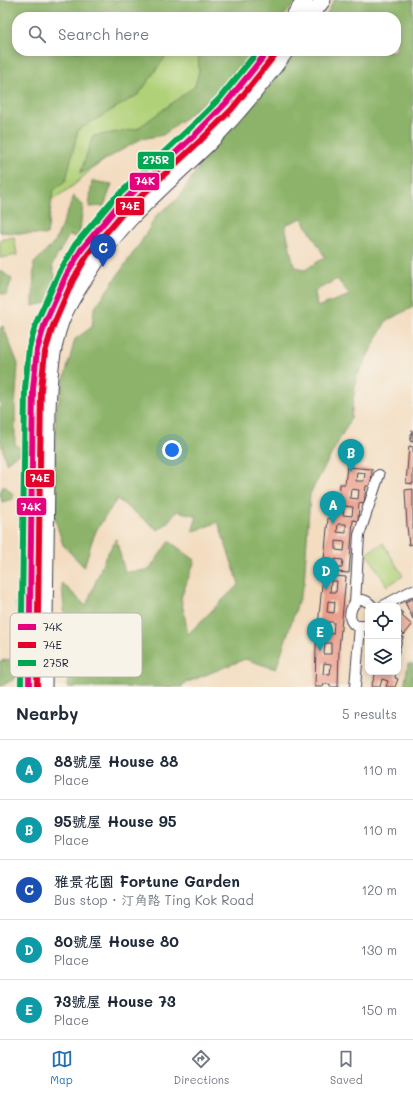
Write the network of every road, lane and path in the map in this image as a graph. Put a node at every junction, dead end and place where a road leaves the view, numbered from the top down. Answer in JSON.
{"nodes":[{"id":1,"x":305,"y":0,"type":"edge"},
{"id":2,"x":323,"y":0,"type":"edge"},
{"id":3,"x":297,"y":12,"type":"edge"},
{"id":4,"x":314,"y":12,"type":"edge"},
{"id":5,"x":264,"y":56,"type":"edge"},
{"id":6,"x":282,"y":56,"type":"edge"},
{"id":7,"x":379,"y":475,"type":"dead end"},
{"id":8,"x":413,"y":590,"type":"edge"},
{"id":9,"x":355,"y":603,"type":"junction"},
{"id":10,"x":368,"y":603,"type":"edge"},
{"id":11,"x":388,"y":603,"type":"edge"},
{"id":12,"x":30,"y":613,"type":"edge"},
{"id":13,"x":45,"y":613,"type":"edge"},
{"id":14,"x":364,"y":626,"type":"edge"},
{"id":15,"x":29,"y":677,"type":"edge"},
{"id":16,"x":44,"y":677,"type":"edge"},
{"id":17,"x":29,"y":687,"type":"edge"},
{"id":18,"x":44,"y":687,"type":"edge"},
{"id":19,"x":355,"y":687,"type":"edge"}],
"edges":[{"from":1,"to":3,"type":"main road"},
{"from":2,"to":4,"type":"main road"},
{"from":5,"to":12,"type":"main road"},
{"from":6,"to":13,"type":"main road"},
{"from":7,"to":9,"type":"street"},
{"from":8,"to":11,"type":"street"},
{"from":9,"to":10,"type":"street"},
{"from":9,"to":14,"type":"street"},
{"from":14,"to":19,"type":"street"},
{"from":15,"to":17,"type":"main road"},
{"from":16,"to":18,"type":"main road"}]}
